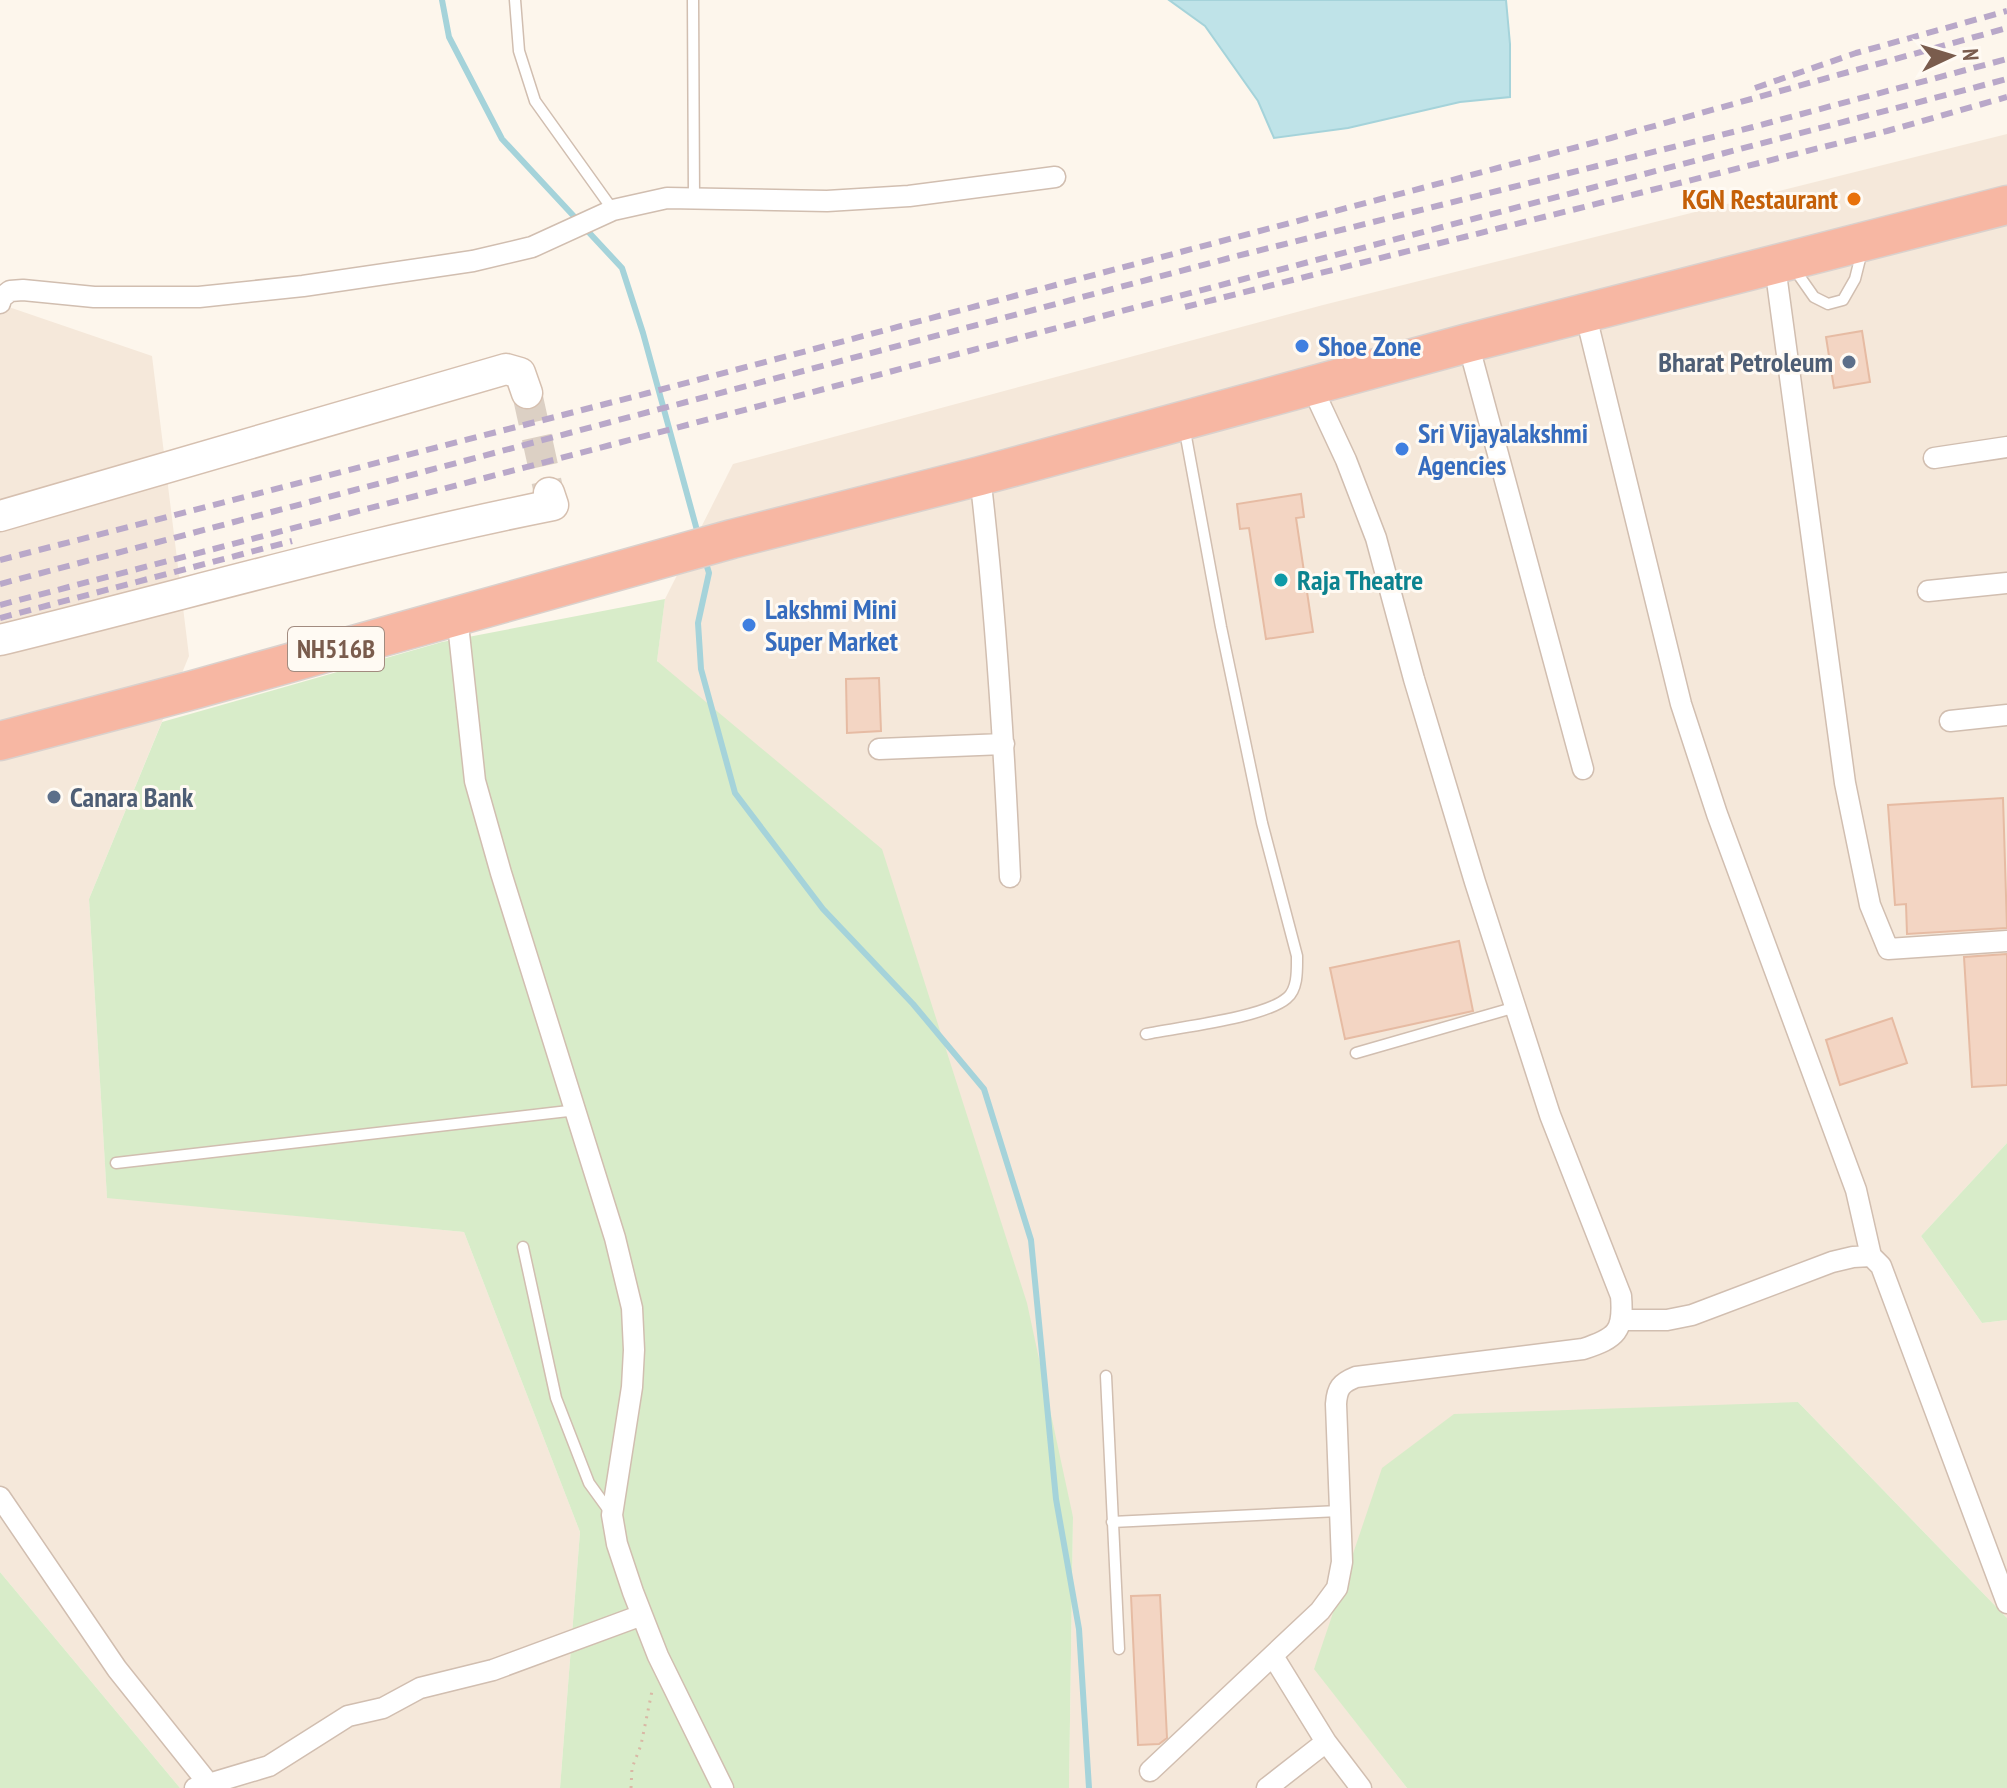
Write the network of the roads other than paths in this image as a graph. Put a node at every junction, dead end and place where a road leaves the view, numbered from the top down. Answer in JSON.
{"nodes":[{"id":1,"x":515,"y":0,"type":"edge"},
{"id":2,"x":693,"y":0,"type":"edge"},
{"id":3,"x":1055,"y":177,"type":"dead end"},
{"id":4,"x":694,"y":198,"type":"junction"},
{"id":5,"x":2007,"y":205,"type":"edge"},
{"id":6,"x":605,"y":214,"type":"junction"},
{"id":7,"x":1864,"y":241,"type":"junction"},
{"id":8,"x":1782,"y":263,"type":"junction"},
{"id":9,"x":0,"y":303,"type":"edge"},
{"id":10,"x":1585,"y":312,"type":"junction"},
{"id":11,"x":1468,"y":343,"type":"junction"},
{"id":12,"x":1311,"y":385,"type":"junction"},
{"id":13,"x":527,"y":393,"type":"tunnel mouth"},
{"id":14,"x":1183,"y":420,"type":"junction"},
{"id":15,"x":2007,"y":447,"type":"edge"},
{"id":16,"x":1934,"y":458,"type":"dead end"},
{"id":17,"x":980,"y":476,"type":"junction"},
{"id":18,"x":549,"y":493,"type":"dead end"},
{"id":19,"x":0,"y":516,"type":"edge"},
{"id":20,"x":2007,"y":583,"type":"edge"},
{"id":21,"x":1928,"y":591,"type":"dead end"},
{"id":22,"x":457,"y":615,"type":"junction"},
{"id":23,"x":0,"y":640,"type":"edge"},
{"id":24,"x":2007,"y":715,"type":"edge"},
{"id":25,"x":1950,"y":721,"type":"dead end"},
{"id":26,"x":0,"y":741,"type":"edge"},
{"id":27,"x":1004,"y":744,"type":"junction"},
{"id":28,"x":879,"y":749,"type":"dead end"},
{"id":29,"x":1583,"y":769,"type":"dead end"},
{"id":30,"x":1010,"y":877,"type":"dead end"},
{"id":31,"x":2007,"y":941,"type":"edge"},
{"id":32,"x":1516,"y":1007,"type":"junction"},
{"id":33,"x":1146,"y":1034,"type":"dead end"},
{"id":34,"x":1356,"y":1053,"type":"dead end"},
{"id":35,"x":577,"y":1110,"type":"junction"},
{"id":36,"x":116,"y":1163,"type":"dead end"},
{"id":37,"x":523,"y":1247,"type":"dead end"},
{"id":38,"x":1871,"y":1256,"type":"junction"},
{"id":39,"x":1623,"y":1320,"type":"junction"},
{"id":40,"x":1106,"y":1376,"type":"dead end"},
{"id":41,"x":0,"y":1497,"type":"edge"},
{"id":42,"x":1339,"y":1511,"type":"junction"},
{"id":43,"x":612,"y":1515,"type":"junction"},
{"id":44,"x":1112,"y":1522,"type":"junction"},
{"id":45,"x":2007,"y":1603,"type":"edge"},
{"id":46,"x":642,"y":1615,"type":"junction"},
{"id":47,"x":1119,"y":1649,"type":"dead end"},
{"id":48,"x":1273,"y":1656,"type":"junction"},
{"id":49,"x":1326,"y":1742,"type":"junction"},
{"id":50,"x":1150,"y":1771,"type":"dead end"},
{"id":51,"x":205,"y":1787,"type":"edge"},
{"id":52,"x":723,"y":1788,"type":"edge"},
{"id":53,"x":1267,"y":1788,"type":"edge"},
{"id":54,"x":1361,"y":1788,"type":"edge"}],
"edges":[{"from":1,"to":6,"type":"lane"},
{"from":2,"to":4,"type":"lane"},
{"from":3,"to":4,"type":"street"},
{"from":4,"to":6,"type":"street"},
{"from":5,"to":7,"type":"highway","number":"NH516B"},
{"from":6,"to":9,"type":"street"},
{"from":7,"to":8,"type":"highway","number":"NH516B"},
{"from":7,"to":8,"type":"lane"},
{"from":8,"to":10,"type":"highway","number":"NH516B"},
{"from":8,"to":31,"type":"street"},
{"from":10,"to":11,"type":"highway","number":"NH516B"},
{"from":10,"to":38,"type":"street"},
{"from":11,"to":12,"type":"highway","number":"NH516B"},
{"from":11,"to":29,"type":"street"},
{"from":12,"to":14,"type":"highway","number":"NH516B"},
{"from":12,"to":32,"type":"street"},
{"from":13,"to":19,"type":"street"},
{"from":14,"to":17,"type":"highway","number":"NH516B"},
{"from":14,"to":33,"type":"lane"},
{"from":15,"to":16,"type":"street"},
{"from":17,"to":22,"type":"highway","number":"NH516B"},
{"from":17,"to":27,"type":"street"},
{"from":18,"to":23,"type":"street"},
{"from":20,"to":21,"type":"street"},
{"from":22,"to":26,"type":"highway","number":"NH516B"},
{"from":22,"to":35,"type":"street"},
{"from":24,"to":25,"type":"street"},
{"from":27,"to":28,"type":"street"},
{"from":27,"to":30,"type":"street"},
{"from":32,"to":34,"type":"lane"},
{"from":32,"to":39,"type":"street"},
{"from":35,"to":36,"type":"lane"},
{"from":35,"to":43,"type":"street"},
{"from":37,"to":43,"type":"lane"},
{"from":38,"to":39,"type":"street"},
{"from":38,"to":45,"type":"street"},
{"from":39,"to":42,"type":"street"},
{"from":40,"to":44,"type":"lane"},
{"from":41,"to":51,"type":"street"},
{"from":42,"to":44,"type":"lane"},
{"from":42,"to":48,"type":"street"},
{"from":43,"to":46,"type":"street"},
{"from":44,"to":47,"type":"lane"},
{"from":46,"to":51,"type":"street"},
{"from":46,"to":52,"type":"street"},
{"from":48,"to":49,"type":"street"},
{"from":48,"to":50,"type":"street"},
{"from":49,"to":53,"type":"street"},
{"from":49,"to":54,"type":"street"}]}
